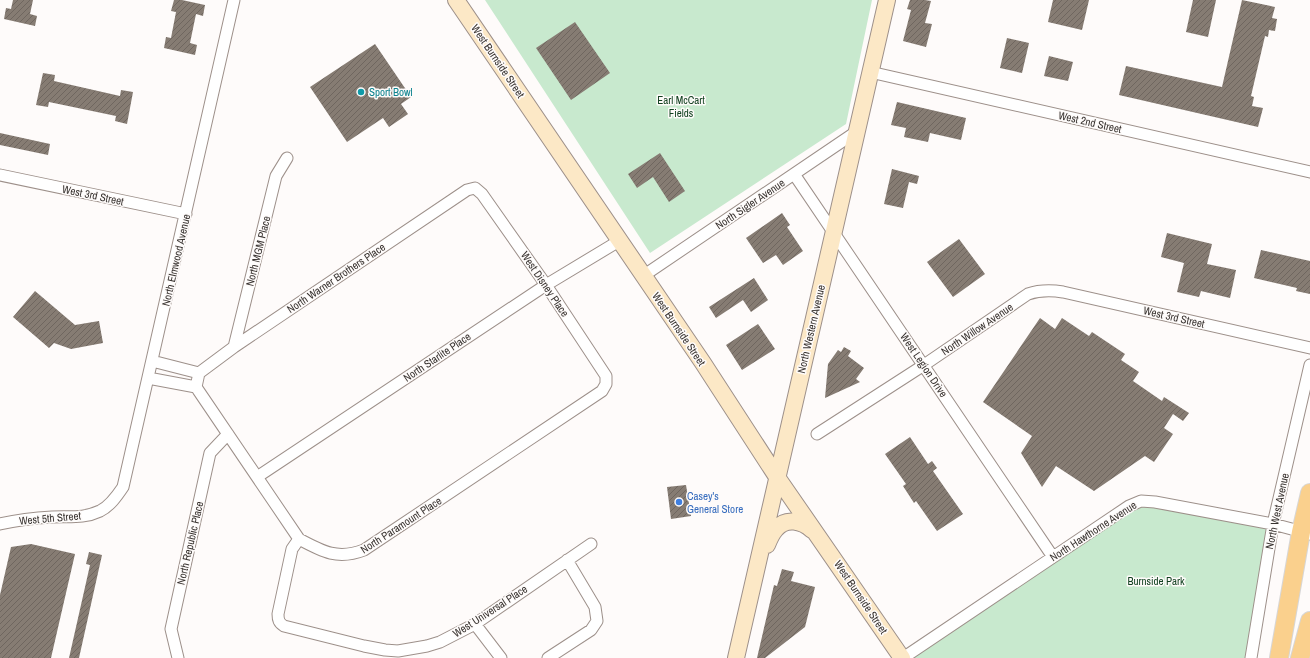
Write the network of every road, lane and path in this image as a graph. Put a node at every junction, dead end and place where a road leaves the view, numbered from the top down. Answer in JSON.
{"nodes":[{"id":1,"x":234,"y":0,"type":"edge"},
{"id":2,"x":456,"y":0,"type":"edge"},
{"id":3,"x":887,"y":0,"type":"edge"},
{"id":4,"x":870,"y":72,"type":"junction"},
{"id":5,"x":856,"y":132,"type":"junction"},
{"id":6,"x":287,"y":158,"type":"dead end"},
{"id":7,"x":1310,"y":172,"type":"edge"},
{"id":8,"x":794,"y":174,"type":"junction"},
{"id":9,"x":0,"y":175,"type":"edge"},
{"id":10,"x":476,"y":188,"type":"joint"},
{"id":11,"x":186,"y":214,"type":"junction"},
{"id":12,"x":834,"y":232,"type":"junction"},
{"id":13,"x":619,"y":241,"type":"junction"},
{"id":14,"x":643,"y":276,"type":"junction"},
{"id":15,"x":546,"y":285,"type":"junction"},
{"id":16,"x":1038,"y":291,"type":"joint"},
{"id":17,"x":234,"y":347,"type":"junction"},
{"id":18,"x":1310,"y":348,"type":"edge"},
{"id":19,"x":152,"y":361,"type":"junction"},
{"id":20,"x":924,"y":365,"type":"junction"},
{"id":21,"x":1310,"y":365,"type":"edge"},
{"id":22,"x":199,"y":373,"type":"junction"},
{"id":23,"x":148,"y":378,"type":"junction"},
{"id":24,"x":606,"y":384,"type":"joint"},
{"id":25,"x":196,"y":387,"type":"junction"},
{"id":26,"x":228,"y":434,"type":"junction"},
{"id":27,"x":817,"y":434,"type":"dead end"},
{"id":28,"x":257,"y":477,"type":"junction"},
{"id":29,"x":777,"y":477,"type":"junction"},
{"id":30,"x":1310,"y":493,"type":"edge"},
{"id":31,"x":100,"y":510,"type":"joint"},
{"id":32,"x":0,"y":524,"type":"edge"},
{"id":33,"x":1273,"y":524,"type":"junction"},
{"id":34,"x":1306,"y":533,"type":"edge"},
{"id":35,"x":819,"y":537,"type":"junction"},
{"id":36,"x":299,"y":539,"type":"junction"},
{"id":37,"x":590,"y":544,"type":"dead end"},
{"id":38,"x":1053,"y":557,"type":"junction"},
{"id":39,"x":568,"y":560,"type":"junction"},
{"id":40,"x":757,"y":567,"type":"junction"},
{"id":41,"x":1310,"y":621,"type":"edge"},
{"id":42,"x":475,"y":624,"type":"junction"},
{"id":43,"x":178,"y":658,"type":"edge"},
{"id":44,"x":501,"y":658,"type":"edge"},
{"id":45,"x":548,"y":658,"type":"edge"},
{"id":46,"x":736,"y":658,"type":"edge"},
{"id":47,"x":903,"y":658,"type":"edge"},
{"id":48,"x":1251,"y":658,"type":"edge"},
{"id":49,"x":1279,"y":658,"type":"edge"},
{"id":50,"x":1300,"y":658,"type":"edge"}],
"edges":[{"from":1,"to":11,"type":"street","name":"North Elmwood Avenue"},
{"from":2,"to":13,"type":"main road","name":"West Burnside Street"},
{"from":3,"to":4,"type":"main road","name":"North Western Avenue"},
{"from":4,"to":5,"type":"main road","name":"North Western Avenue"},
{"from":4,"to":7,"type":"street","name":"West 2nd Street"},
{"from":5,"to":8,"type":"street","name":"North Sigler Avenue"},
{"from":5,"to":12,"type":"main road","name":"North Western Avenue"},
{"from":6,"to":17,"type":"street","name":"North MGM Place"},
{"from":8,"to":12,"type":"street","name":"West Legion Drive"},
{"from":8,"to":14,"type":"street","name":"North Sigler Avenue"},
{"from":9,"to":11,"type":"street","name":"West 3rd Street"},
{"from":10,"to":15,"type":"street","name":"West Disney Place"},
{"from":10,"to":17,"type":"street","name":"North Warner Brothers Place"},
{"from":11,"to":19,"type":"street","name":"North Elmwood Avenue"},
{"from":12,"to":20,"type":"street","name":"West Legion Drive"},
{"from":12,"to":29,"type":"main road","name":"North Western Avenue"},
{"from":13,"to":14,"type":"main road","name":"West Burnside Street"},
{"from":13,"to":15,"type":"street","name":"North Starlite Place"},
{"from":14,"to":29,"type":"main road","name":"West Burnside Street"},
{"from":15,"to":24,"type":"street","name":"West Disney Place"},
{"from":15,"to":28,"type":"street","name":"North Starlite Place"},
{"from":16,"to":18,"type":"street","name":"West 3rd Street"},
{"from":16,"to":20,"type":"street","name":"North Willow Avenue"},
{"from":17,"to":22,"type":"street","name":"North Warner Brothers Place"},
{"from":19,"to":22,"type":"street"},
{"from":19,"to":23,"type":"street","name":"North Elmwood Avenue"},
{"from":20,"to":27,"type":"street","name":"North Willow Avenue"},
{"from":20,"to":38,"type":"street","name":"West Legion Drive"},
{"from":21,"to":33,"type":"street","name":"North West Avenue"},
{"from":22,"to":25,"type":"street"},
{"from":23,"to":25,"type":"street"},
{"from":23,"to":31,"type":"street","name":"North Elmwood Avenue"},
{"from":24,"to":36,"type":"street","name":"North Paramount Place"},
{"from":25,"to":26,"type":"street"},
{"from":26,"to":28,"type":"street"},
{"from":26,"to":43,"type":"street","name":"North Republic Place"},
{"from":28,"to":36,"type":"street"},
{"from":29,"to":35,"type":"main road","name":"West Burnside Street"},
{"from":29,"to":40,"type":"main road","name":"North Western Avenue"},
{"from":30,"to":34,"type":"main road"},
{"from":31,"to":32,"type":"street","name":"West 5th Street"},
{"from":33,"to":34,"type":"street","name":"North Hawthorne Avenue"},
{"from":33,"to":38,"type":"street","name":"North Hawthorne Avenue"},
{"from":33,"to":48,"type":"street","name":"North West Avenue"},
{"from":34,"to":49,"type":"main road"},
{"from":35,"to":40,"type":"main road"},
{"from":35,"to":47,"type":"main road","name":"West Burnside Street"},
{"from":36,"to":42,"type":"street","name":"West Universal Place"},
{"from":37,"to":39,"type":"street","name":"West Universal Place"},
{"from":38,"to":47,"type":"street","name":"North Hawthorne Avenue"},
{"from":39,"to":42,"type":"street","name":"West Universal Place"},
{"from":39,"to":45,"type":"street"},
{"from":40,"to":46,"type":"main road","name":"North Western Avenue"},
{"from":41,"to":50,"type":"main road"},
{"from":42,"to":44,"type":"street"}]}
